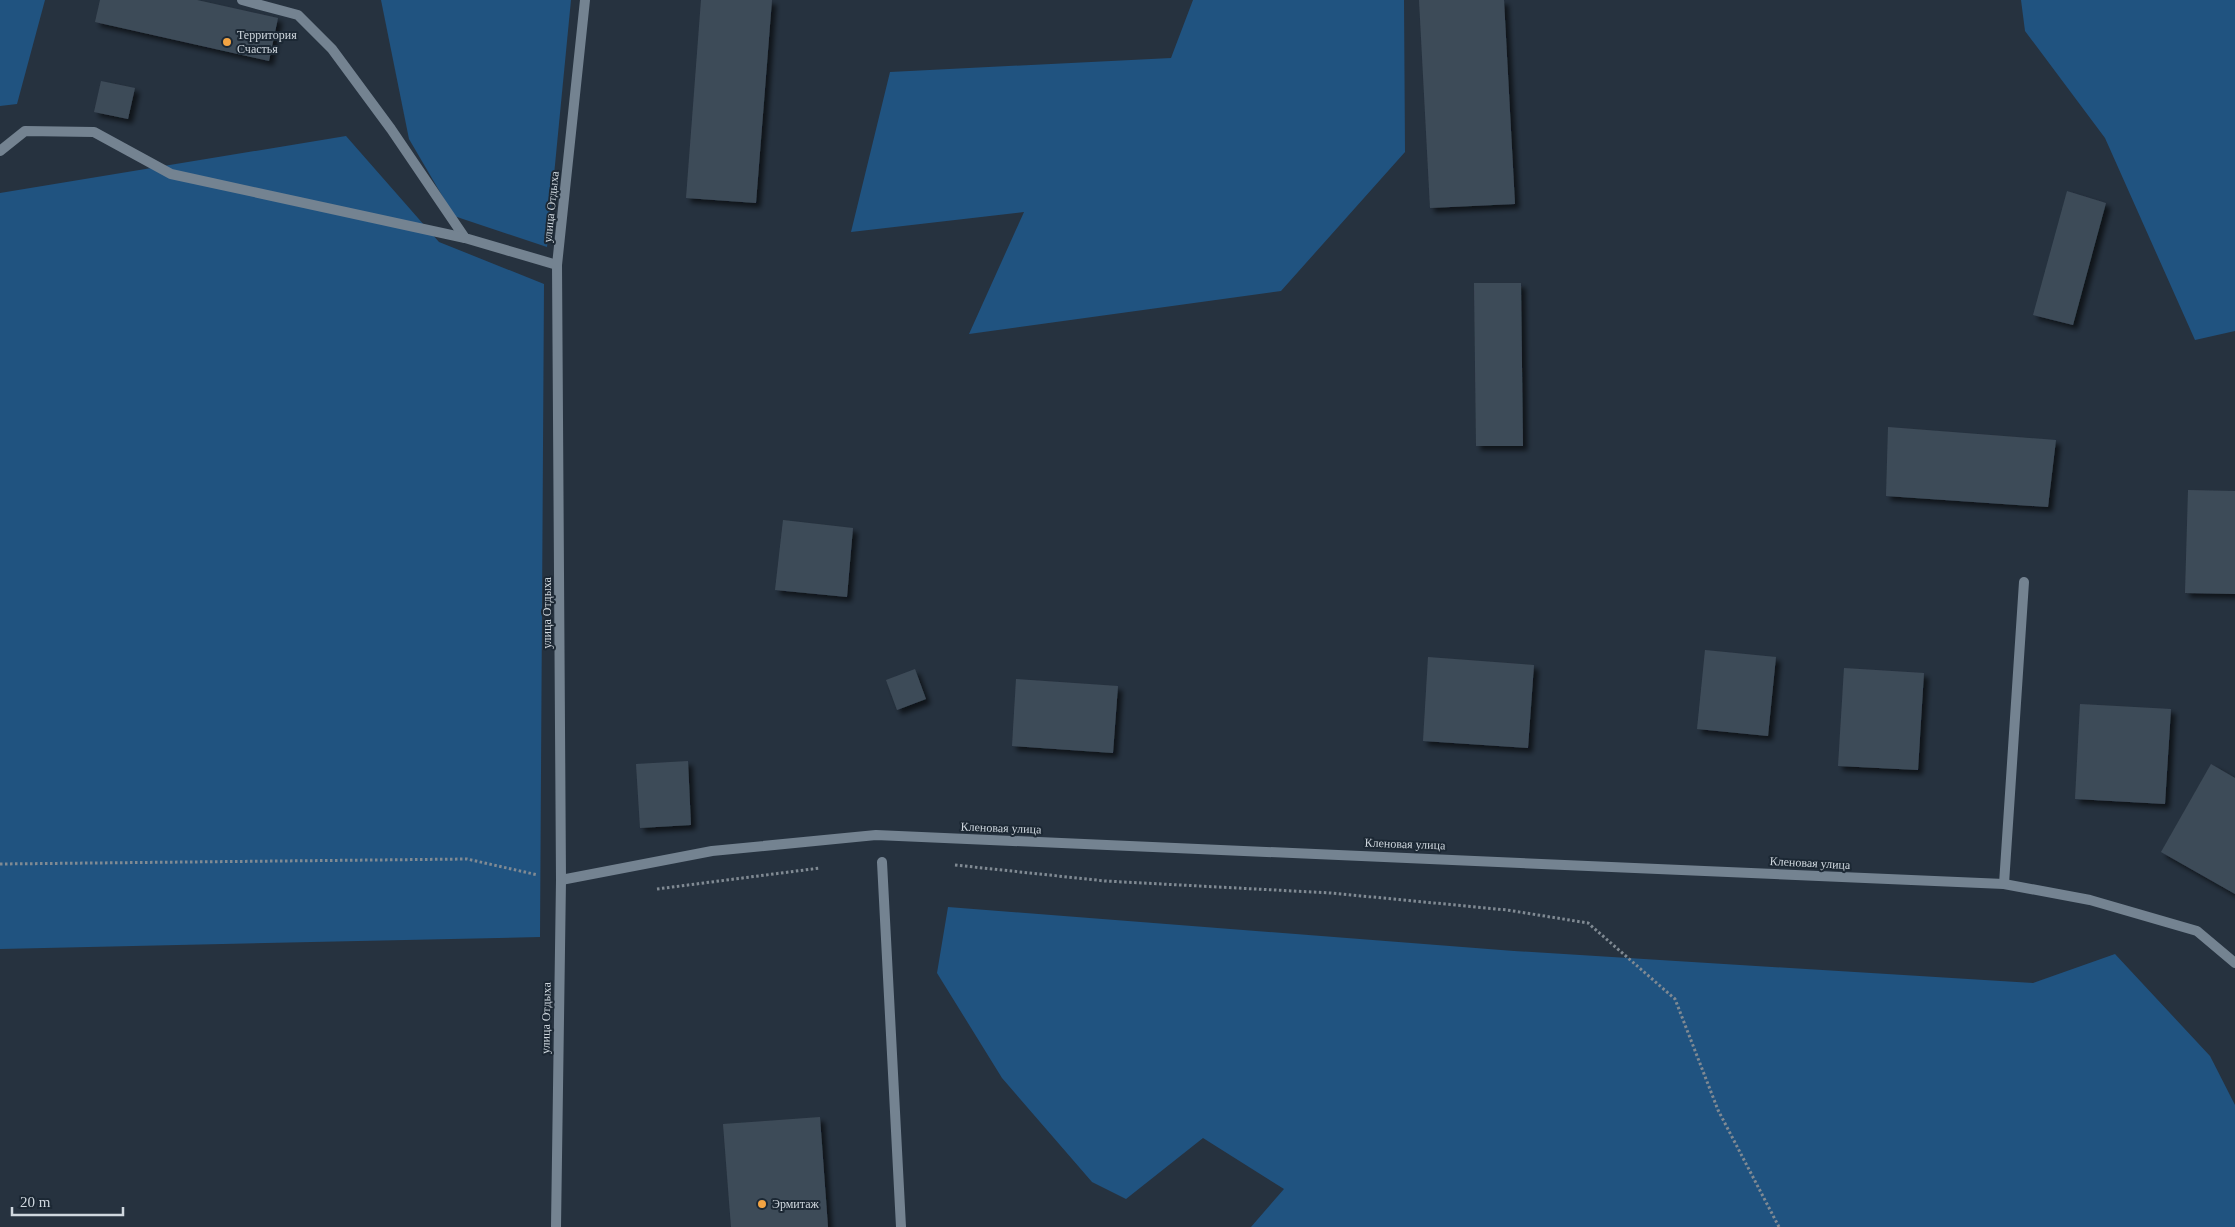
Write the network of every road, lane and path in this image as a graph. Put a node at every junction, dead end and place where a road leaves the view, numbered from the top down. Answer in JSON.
{"nodes":[{"id":1,"x":242,"y":0,"type":"edge"},
{"id":2,"x":586,"y":0,"type":"edge"},
{"id":3,"x":0,"y":151,"type":"edge"},
{"id":4,"x":465,"y":238,"type":"junction"},
{"id":5,"x":557,"y":265,"type":"junction"},
{"id":6,"x":2024,"y":582,"type":"dead end"},
{"id":7,"x":882,"y":862,"type":"dead end"},
{"id":8,"x":0,"y":864,"type":"edge"},
{"id":9,"x":947,"y":865,"type":"dead end"},
{"id":10,"x":822,"y":868,"type":"dead end"},
{"id":11,"x":561,"y":880,"type":"junction"},
{"id":12,"x":2004,"y":884,"type":"junction"},
{"id":13,"x":647,"y":891,"type":"dead end"},
{"id":14,"x":2235,"y":963,"type":"edge"},
{"id":15,"x":556,"y":1227,"type":"edge"},
{"id":16,"x":902,"y":1227,"type":"edge"},
{"id":17,"x":1779,"y":1227,"type":"edge"}],
"edges":[{"from":1,"to":4,"type":"street"},
{"from":2,"to":5,"type":"street","name":"улица Отдыха"},
{"from":3,"to":4,"type":"street"},
{"from":4,"to":5,"type":"street"},
{"from":5,"to":11,"type":"street","name":"улица Отдыха"},
{"from":6,"to":12,"type":"street"},
{"from":7,"to":16,"type":"street"},
{"from":8,"to":11,"type":"path"},
{"from":9,"to":17,"type":"path"},
{"from":10,"to":13,"type":"path"},
{"from":11,"to":12,"type":"street","name":"Кленовая улица"},
{"from":11,"to":15,"type":"street","name":"улица Отдыха"},
{"from":12,"to":14,"type":"street","name":"Кленовая улица"}]}
